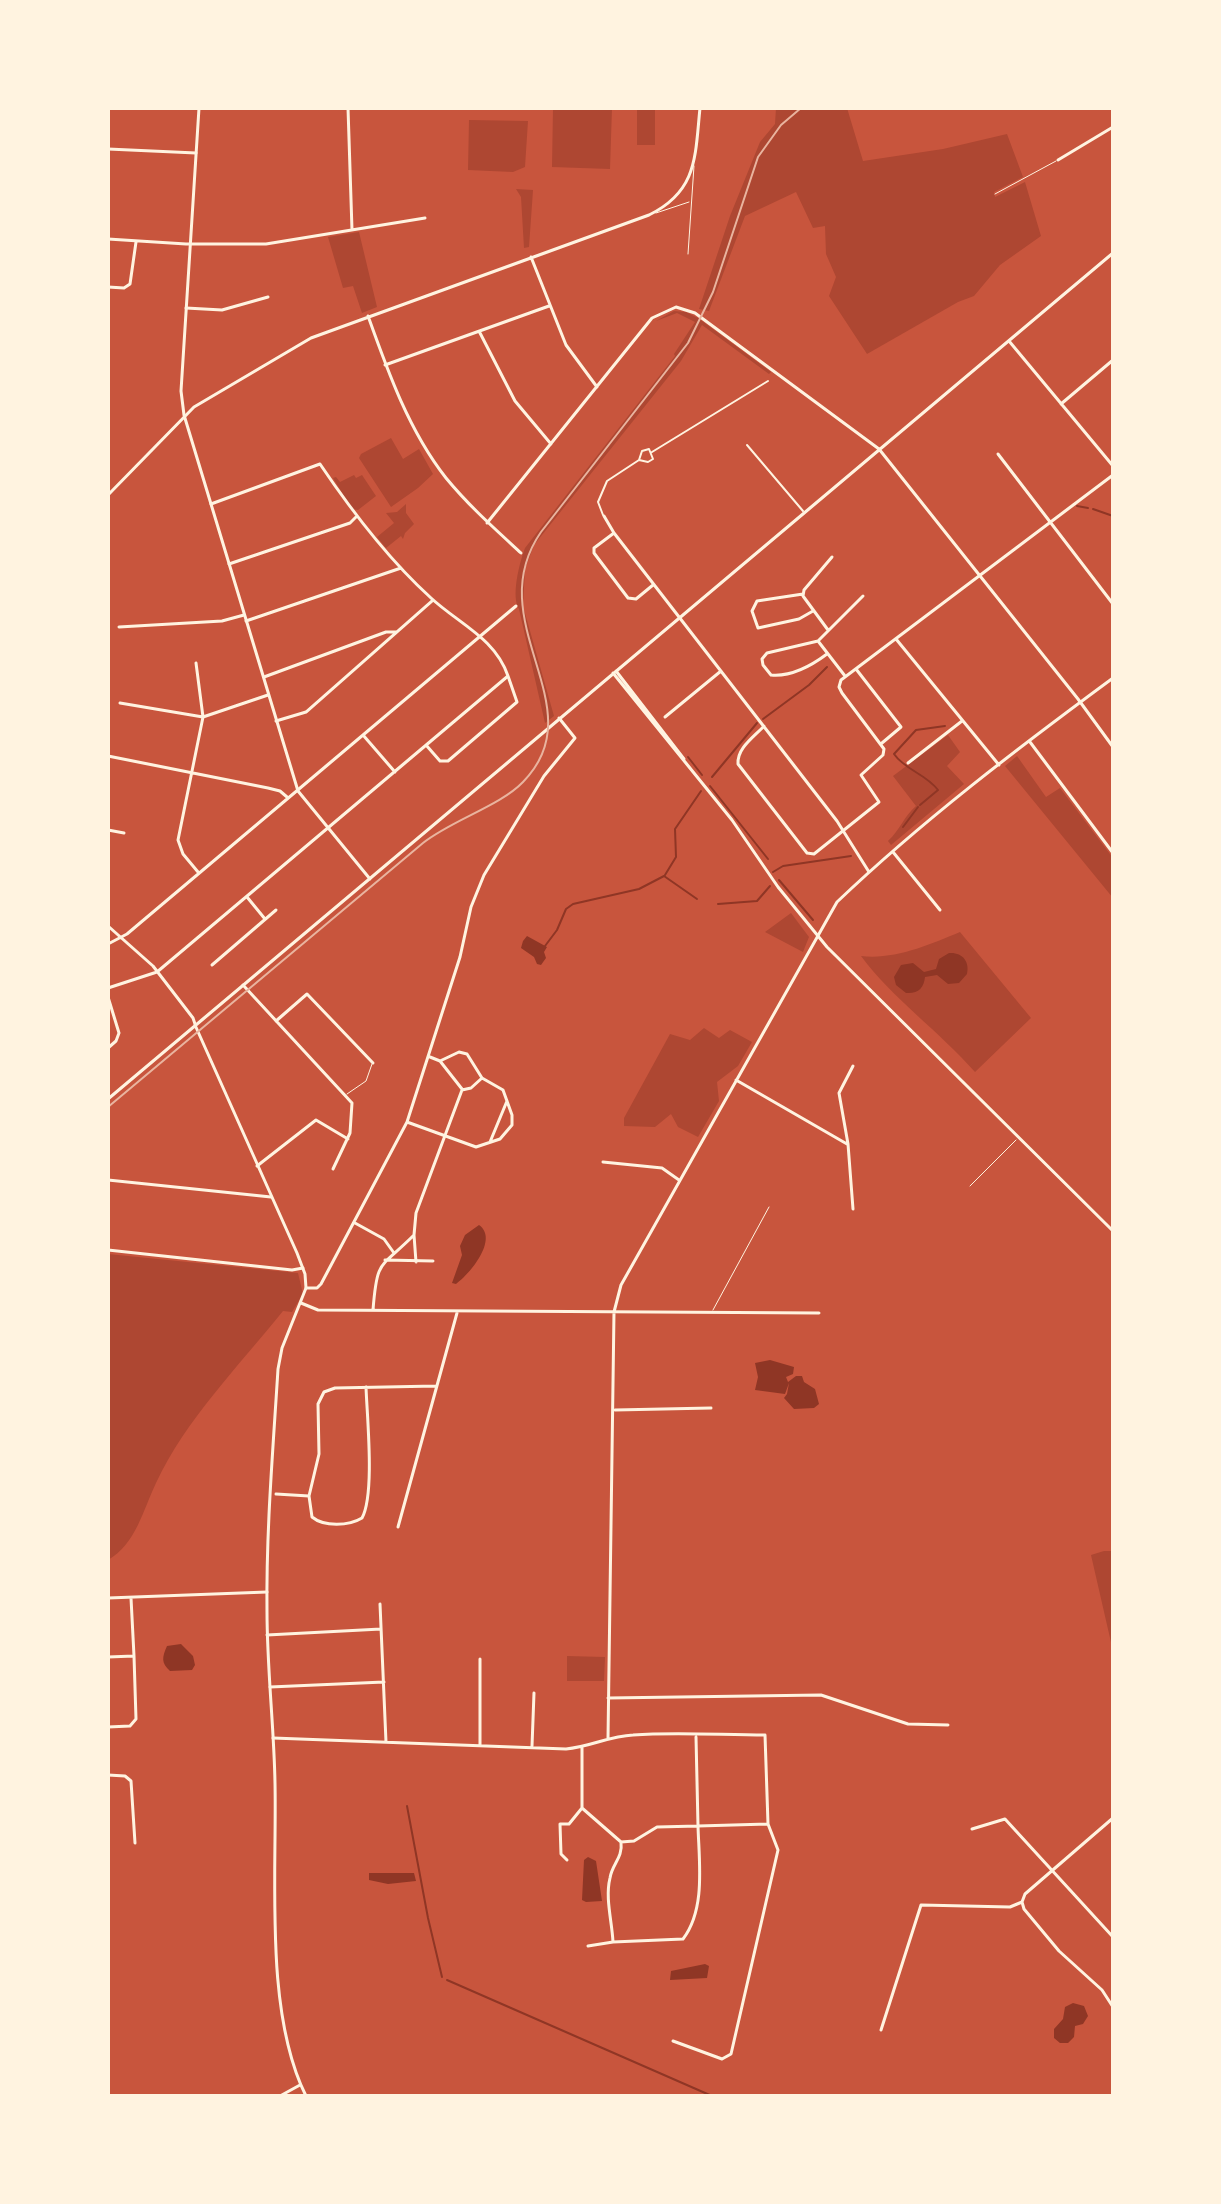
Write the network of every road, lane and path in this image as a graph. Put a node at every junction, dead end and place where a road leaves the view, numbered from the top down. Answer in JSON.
{"nodes":[{"id":1,"x":199,"y":108,"type":"edge"},
{"id":2,"x":348,"y":108,"type":"edge"},
{"id":3,"x":700,"y":108,"type":"edge"},
{"id":4,"x":1113,"y":127,"type":"edge"},
{"id":5,"x":108,"y":149,"type":"edge"},
{"id":6,"x":196,"y":153,"type":"junction"},
{"id":7,"x":1058,"y":160,"type":"joint"},
{"id":8,"x":694,"y":166,"type":"junction"},
{"id":9,"x":995,"y":194,"type":"dead end"},
{"id":10,"x":691,"y":201,"type":"junction"},
{"id":11,"x":649,"y":215,"type":"junction"},
{"id":12,"x":425,"y":218,"type":"dead end"},
{"id":13,"x":352,"y":230,"type":"junction"},
{"id":14,"x":108,"y":239,"type":"edge"},
{"id":15,"x":136,"y":242,"type":"junction"},
{"id":16,"x":190,"y":244,"type":"junction"},
{"id":17,"x":1113,"y":253,"type":"edge"},
{"id":18,"x":688,"y":254,"type":"dead end"},
{"id":19,"x":531,"y":257,"type":"junction"},
{"id":20,"x":108,"y":287,"type":"edge"},
{"id":21,"x":268,"y":297,"type":"dead end"},
{"id":22,"x":549,"y":306,"type":"junction"},
{"id":23,"x":186,"y":308,"type":"junction"},
{"id":24,"x":368,"y":316,"type":"junction"},
{"id":25,"x":479,"y":331,"type":"junction"},
{"id":26,"x":1009,"y":341,"type":"junction"},
{"id":27,"x":1113,"y":360,"type":"edge"},
{"id":28,"x":385,"y":365,"type":"junction"},
{"id":29,"x":768,"y":381,"type":"dead end"},
{"id":30,"x":597,"y":387,"type":"junction"},
{"id":31,"x":1061,"y":404,"type":"junction"},
{"id":32,"x":184,"y":415,"type":"junction"},
{"id":33,"x":551,"y":444,"type":"junction"},
{"id":34,"x":747,"y":445,"type":"dead end"},
{"id":35,"x":879,"y":449,"type":"junction"},
{"id":36,"x":652,"y":452,"type":"junction"},
{"id":37,"x":998,"y":454,"type":"dead end"},
{"id":38,"x":639,"y":460,"type":"junction"},
{"id":39,"x":1113,"y":466,"type":"edge"},
{"id":40,"x":1113,"y":475,"type":"edge"},
{"id":41,"x":108,"y":495,"type":"edge"},
{"id":42,"x":211,"y":504,"type":"junction"},
{"id":43,"x":803,"y":512,"type":"junction"},
{"id":44,"x":604,"y":516,"type":"joint"},
{"id":45,"x":356,"y":517,"type":"junction"},
{"id":46,"x":1050,"y":521,"type":"junction"},
{"id":47,"x":487,"y":523,"type":"junction"},
{"id":48,"x":614,"y":533,"type":"junction"},
{"id":49,"x":521,"y":553,"type":"dead end"},
{"id":50,"x":832,"y":557,"type":"dead end"},
{"id":51,"x":229,"y":564,"type":"junction"},
{"id":52,"x":401,"y":568,"type":"junction"},
{"id":53,"x":979,"y":575,"type":"junction"},
{"id":54,"x":654,"y":585,"type":"junction"},
{"id":55,"x":803,"y":594,"type":"junction"},
{"id":56,"x":863,"y":596,"type":"dead end"},
{"id":57,"x":433,"y":600,"type":"junction"},
{"id":58,"x":1113,"y":604,"type":"edge"},
{"id":59,"x":516,"y":606,"type":"dead end"},
{"id":60,"x":813,"y":611,"type":"junction"},
{"id":61,"x":244,"y":615,"type":"junction"},
{"id":62,"x":679,"y":617,"type":"junction"},
{"id":63,"x":246,"y":621,"type":"junction"},
{"id":64,"x":119,"y":627,"type":"dead end"},
{"id":65,"x":829,"y":631,"type":"junction"},
{"id":66,"x":396,"y":632,"type":"junction"},
{"id":67,"x":481,"y":636,"type":"junction"},
{"id":68,"x":896,"y":639,"type":"junction"},
{"id":69,"x":818,"y":641,"type":"junction"},
{"id":70,"x":827,"y":654,"type":"junction"},
{"id":71,"x":196,"y":663,"type":"dead end"},
{"id":72,"x":856,"y":669,"type":"junction"},
{"id":73,"x":721,"y":671,"type":"junction"},
{"id":74,"x":614,"y":672,"type":"junction"},
{"id":75,"x":508,"y":676,"type":"junction"},
{"id":76,"x":845,"y":676,"type":"junction"},
{"id":77,"x":263,"y":677,"type":"junction"},
{"id":78,"x":1113,"y":678,"type":"edge"},
{"id":79,"x":268,"y":695,"type":"junction"},
{"id":80,"x":120,"y":703,"type":"dead end"},
{"id":81,"x":1081,"y":703,"type":"junction"},
{"id":82,"x":203,"y":717,"type":"junction"},
{"id":83,"x":665,"y":717,"type":"dead end"},
{"id":84,"x":559,"y":718,"type":"junction"},
{"id":85,"x":276,"y":721,"type":"junction"},
{"id":86,"x":962,"y":721,"type":"junction"},
{"id":87,"x":764,"y":726,"type":"junction"},
{"id":88,"x":363,"y":735,"type":"junction"},
{"id":89,"x":1030,"y":742,"type":"junction"},
{"id":90,"x":882,"y":743,"type":"junction"},
{"id":91,"x":426,"y":745,"type":"junction"},
{"id":92,"x":1113,"y":747,"type":"edge"},
{"id":93,"x":108,"y":756,"type":"edge"},
{"id":94,"x":908,"y":763,"type":"dead end"},
{"id":95,"x":999,"y":765,"type":"junction"},
{"id":96,"x":395,"y":772,"type":"junction"},
{"id":97,"x":191,"y":773,"type":"junction"},
{"id":98,"x":298,"y":791,"type":"junction"},
{"id":99,"x":287,"y":797,"type":"junction"},
{"id":100,"x":327,"y":828,"type":"junction"},
{"id":101,"x":108,"y":830,"type":"edge"},
{"id":102,"x":844,"y":831,"type":"junction"},
{"id":103,"x":124,"y":833,"type":"dead end"},
{"id":104,"x":893,"y":852,"type":"junction"},
{"id":105,"x":1113,"y":853,"type":"edge"},
{"id":106,"x":198,"y":872,"type":"junction"},
{"id":107,"x":869,"y":872,"type":"junction"},
{"id":108,"x":370,"y":879,"type":"junction"},
{"id":109,"x":246,"y":896,"type":"junction"},
{"id":110,"x":276,"y":910,"type":"dead end"},
{"id":111,"x":940,"y":910,"type":"dead end"},
{"id":112,"x":265,"y":919,"type":"junction"},
{"id":113,"x":108,"y":926,"type":"edge"},
{"id":114,"x":817,"y":935,"type":"junction"},
{"id":115,"x":121,"y":937,"type":"junction"},
{"id":116,"x":108,"y":944,"type":"edge"},
{"id":117,"x":212,"y":965,"type":"dead end"},
{"id":118,"x":157,"y":972,"type":"junction"},
{"id":119,"x":243,"y":985,"type":"junction"},
{"id":120,"x":108,"y":988,"type":"edge"},
{"id":121,"x":108,"y":997,"type":"edge"},
{"id":122,"x":276,"y":1021,"type":"junction"},
{"id":123,"x":195,"y":1025,"type":"junction"},
{"id":124,"x":108,"y":1048,"type":"edge"},
{"id":125,"x":430,"y":1057,"type":"junction"},
{"id":126,"x":440,"y":1061,"type":"junction"},
{"id":127,"x":373,"y":1063,"type":"joint"},
{"id":128,"x":853,"y":1066,"type":"dead end"},
{"id":129,"x":482,"y":1078,"type":"junction"},
{"id":130,"x":736,"y":1080,"type":"junction"},
{"id":131,"x":462,"y":1090,"type":"junction"},
{"id":132,"x":347,"y":1094,"type":"junction"},
{"id":133,"x":108,"y":1099,"type":"edge"},
{"id":134,"x":507,"y":1101,"type":"junction"},
{"id":135,"x":407,"y":1122,"type":"junction"},
{"id":136,"x":446,"y":1137,"type":"junction"},
{"id":137,"x":1018,"y":1138,"type":"junction"},
{"id":138,"x":348,"y":1139,"type":"junction"},
{"id":139,"x":490,"y":1143,"type":"junction"},
{"id":140,"x":848,"y":1144,"type":"junction"},
{"id":141,"x":603,"y":1162,"type":"dead end"},
{"id":142,"x":257,"y":1166,"type":"junction"},
{"id":143,"x":333,"y":1169,"type":"dead end"},
{"id":144,"x":108,"y":1180,"type":"edge"},
{"id":145,"x":680,"y":1180,"type":"junction"},
{"id":146,"x":970,"y":1186,"type":"dead end"},
{"id":147,"x":272,"y":1197,"type":"junction"},
{"id":148,"x":769,"y":1207,"type":"dead end"},
{"id":149,"x":853,"y":1209,"type":"dead end"},
{"id":150,"x":355,"y":1223,"type":"junction"},
{"id":151,"x":1113,"y":1231,"type":"edge"},
{"id":152,"x":414,"y":1235,"type":"junction"},
{"id":153,"x":108,"y":1250,"type":"edge"},
{"id":154,"x":394,"y":1253,"type":"junction"},
{"id":155,"x":385,"y":1260,"type":"junction"},
{"id":156,"x":433,"y":1261,"type":"dead end"},
{"id":157,"x":416,"y":1262,"type":"junction"},
{"id":158,"x":303,"y":1268,"type":"junction"},
{"id":159,"x":306,"y":1288,"type":"junction"},
{"id":160,"x":301,"y":1303,"type":"junction"},
{"id":161,"x":373,"y":1311,"type":"junction"},
{"id":162,"x":614,"y":1312,"type":"junction"},
{"id":163,"x":712,"y":1312,"type":"junction"},
{"id":164,"x":457,"y":1313,"type":"junction"},
{"id":165,"x":819,"y":1313,"type":"dead end"},
{"id":166,"x":436,"y":1386,"type":"junction"},
{"id":167,"x":366,"y":1387,"type":"junction"},
{"id":168,"x":711,"y":1408,"type":"dead end"},
{"id":169,"x":614,"y":1410,"type":"junction"},
{"id":170,"x":276,"y":1494,"type":"dead end"},
{"id":171,"x":309,"y":1496,"type":"junction"},
{"id":172,"x":398,"y":1527,"type":"dead end"},
{"id":173,"x":267,"y":1592,"type":"junction"},
{"id":174,"x":108,"y":1598,"type":"edge"},
{"id":175,"x":131,"y":1598,"type":"junction"},
{"id":176,"x":380,"y":1604,"type":"dead end"},
{"id":177,"x":381,"y":1629,"type":"junction"},
{"id":178,"x":267,"y":1635,"type":"junction"},
{"id":179,"x":134,"y":1656,"type":"junction"},
{"id":180,"x":108,"y":1657,"type":"edge"},
{"id":181,"x":480,"y":1659,"type":"dead end"},
{"id":182,"x":384,"y":1682,"type":"junction"},
{"id":183,"x":270,"y":1687,"type":"junction"},
{"id":184,"x":534,"y":1693,"type":"dead end"},
{"id":185,"x":608,"y":1698,"type":"junction"},
{"id":186,"x":948,"y":1725,"type":"dead end"},
{"id":187,"x":108,"y":1727,"type":"edge"},
{"id":188,"x":696,"y":1735,"type":"junction"},
{"id":189,"x":273,"y":1738,"type":"junction"},
{"id":190,"x":608,"y":1738,"type":"junction"},
{"id":191,"x":386,"y":1742,"type":"junction"},
{"id":192,"x":480,"y":1745,"type":"junction"},
{"id":193,"x":532,"y":1747,"type":"junction"},
{"id":194,"x":582,"y":1748,"type":"junction"},
{"id":195,"x":108,"y":1775,"type":"edge"},
{"id":196,"x":582,"y":1808,"type":"junction"},
{"id":197,"x":1113,"y":1818,"type":"edge"},
{"id":198,"x":768,"y":1824,"type":"junction"},
{"id":199,"x":698,"y":1826,"type":"junction"},
{"id":200,"x":972,"y":1829,"type":"dead end"},
{"id":201,"x":621,"y":1842,"type":"junction"},
{"id":202,"x":135,"y":1843,"type":"dead end"},
{"id":203,"x":567,"y":1860,"type":"dead end"},
{"id":204,"x":1053,"y":1871,"type":"junction"},
{"id":205,"x":1022,"y":1902,"type":"junction"},
{"id":206,"x":1113,"y":1937,"type":"edge"},
{"id":207,"x":613,"y":1942,"type":"junction"},
{"id":208,"x":588,"y":1946,"type":"dead end"},
{"id":209,"x":1113,"y":2007,"type":"edge"},
{"id":210,"x":881,"y":2030,"type":"dead end"},
{"id":211,"x":673,"y":2041,"type":"dead end"},
{"id":212,"x":300,"y":2085,"type":"junction"},
{"id":213,"x":280,"y":2096,"type":"edge"},
{"id":214,"x":306,"y":2096,"type":"edge"}],
"edges":[{"from":1,"to":6,"type":"street"},
{"from":2,"to":13,"type":"street"},
{"from":3,"to":8,"type":"street"},
{"from":4,"to":7,"type":"street"},
{"from":5,"to":6,"type":"street"},
{"from":6,"to":16,"type":"street"},
{"from":7,"to":9,"type":"lane"},
{"from":8,"to":10,"type":"lane"},
{"from":8,"to":11,"type":"street"},
{"from":10,"to":11,"type":"lane"},
{"from":10,"to":18,"type":"lane"},
{"from":11,"to":19,"type":"street"},
{"from":12,"to":13,"type":"street"},
{"from":13,"to":16,"type":"street"},
{"from":14,"to":15,"type":"street"},
{"from":15,"to":16,"type":"street"},
{"from":15,"to":20,"type":"street"},
{"from":16,"to":23,"type":"street"},
{"from":17,"to":26,"type":"street"},
{"from":19,"to":22,"type":"street"},
{"from":19,"to":24,"type":"street"},
{"from":21,"to":23,"type":"street"},
{"from":22,"to":25,"type":"street"},
{"from":22,"to":30,"type":"street"},
{"from":23,"to":32,"type":"street"},
{"from":24,"to":28,"type":"street"},
{"from":24,"to":32,"type":"street"},
{"from":25,"to":28,"type":"street"},
{"from":25,"to":33,"type":"street"},
{"from":26,"to":31,"type":"street"},
{"from":26,"to":35,"type":"street"},
{"from":27,"to":31,"type":"street"},
{"from":28,"to":47,"type":"street"},
{"from":29,"to":36,"type":"street"},
{"from":30,"to":33,"type":"street"},
{"from":30,"to":35,"type":"street"},
{"from":31,"to":39,"type":"street"},
{"from":32,"to":41,"type":"street"},
{"from":32,"to":42,"type":"street"},
{"from":33,"to":47,"type":"street"},
{"from":34,"to":43,"type":"street"},
{"from":35,"to":43,"type":"street"},
{"from":35,"to":53,"type":"street"},
{"from":36,"to":38,"type":"street"},
{"from":36,"to":38,"type":"street"},
{"from":37,"to":46,"type":"street"},
{"from":38,"to":44,"type":"street"},
{"from":40,"to":46,"type":"street"},
{"from":42,"to":45,"type":"street"},
{"from":42,"to":51,"type":"street"},
{"from":43,"to":62,"type":"street"},
{"from":44,"to":48,"type":"street"},
{"from":45,"to":51,"type":"street"},
{"from":45,"to":52,"type":"street"},
{"from":46,"to":53,"type":"street"},
{"from":46,"to":58,"type":"street"},
{"from":47,"to":49,"type":"street"},
{"from":48,"to":54,"type":"street"},
{"from":48,"to":54,"type":"street"},
{"from":50,"to":55,"type":"street"},
{"from":51,"to":61,"type":"street"},
{"from":52,"to":57,"type":"street"},
{"from":52,"to":63,"type":"street"},
{"from":53,"to":68,"type":"street"},
{"from":53,"to":81,"type":"street"},
{"from":54,"to":62,"type":"street"},
{"from":55,"to":60,"type":"street"},
{"from":55,"to":60,"type":"street"},
{"from":56,"to":65,"type":"street"},
{"from":57,"to":66,"type":"street"},
{"from":57,"to":67,"type":"street"},
{"from":59,"to":67,"type":"street"},
{"from":60,"to":65,"type":"street"},
{"from":61,"to":63,"type":"street"},
{"from":61,"to":64,"type":"street"},
{"from":62,"to":73,"type":"street"},
{"from":62,"to":74,"type":"street"},
{"from":63,"to":77,"type":"street"},
{"from":65,"to":69,"type":"street"},
{"from":66,"to":77,"type":"street"},
{"from":66,"to":85,"type":"street"},
{"from":67,"to":75,"type":"street"},
{"from":67,"to":88,"type":"street"},
{"from":68,"to":72,"type":"street"},
{"from":68,"to":86,"type":"street"},
{"from":69,"to":70,"type":"street"},
{"from":69,"to":70,"type":"street"},
{"from":70,"to":76,"type":"street"},
{"from":71,"to":82,"type":"street"},
{"from":72,"to":76,"type":"street"},
{"from":72,"to":90,"type":"street"},
{"from":73,"to":83,"type":"street"},
{"from":73,"to":87,"type":"street"},
{"from":74,"to":84,"type":"street"},
{"from":74,"to":114,"type":"street"},
{"from":75,"to":91,"type":"street"},
{"from":75,"to":91,"type":"street"},
{"from":76,"to":90,"type":"street"},
{"from":77,"to":79,"type":"street"},
{"from":78,"to":81,"type":"street"},
{"from":79,"to":82,"type":"street"},
{"from":79,"to":85,"type":"street"},
{"from":80,"to":82,"type":"street"},
{"from":81,"to":89,"type":"street"},
{"from":81,"to":92,"type":"street"},
{"from":82,"to":97,"type":"street"},
{"from":84,"to":108,"type":"street"},
{"from":84,"to":125,"type":"street"},
{"from":85,"to":98,"type":"street"},
{"from":86,"to":94,"type":"street"},
{"from":86,"to":95,"type":"street"},
{"from":87,"to":102,"type":"street"},
{"from":87,"to":102,"type":"street"},
{"from":88,"to":96,"type":"street"},
{"from":88,"to":98,"type":"street"},
{"from":89,"to":95,"type":"street"},
{"from":89,"to":105,"type":"street"},
{"from":90,"to":102,"type":"street"},
{"from":91,"to":96,"type":"street"},
{"from":93,"to":97,"type":"street"},
{"from":95,"to":104,"type":"street"},
{"from":96,"to":100,"type":"street"},
{"from":97,"to":99,"type":"street"},
{"from":97,"to":106,"type":"street"},
{"from":98,"to":99,"type":"street"},
{"from":98,"to":100,"type":"street"},
{"from":99,"to":106,"type":"street"},
{"from":100,"to":108,"type":"street"},
{"from":100,"to":109,"type":"street"},
{"from":101,"to":103,"type":"street"},
{"from":102,"to":107,"type":"street"},
{"from":104,"to":107,"type":"street"},
{"from":104,"to":111,"type":"street"},
{"from":106,"to":115,"type":"street"},
{"from":107,"to":114,"type":"street"},
{"from":108,"to":119,"type":"street"},
{"from":109,"to":112,"type":"street"},
{"from":109,"to":118,"type":"street"},
{"from":110,"to":112,"type":"street"},
{"from":112,"to":117,"type":"street"},
{"from":113,"to":115,"type":"street"},
{"from":114,"to":130,"type":"street"},
{"from":114,"to":137,"type":"street"},
{"from":115,"to":116,"type":"street"},
{"from":115,"to":118,"type":"street"},
{"from":118,"to":120,"type":"street"},
{"from":118,"to":123,"type":"street"},
{"from":119,"to":122,"type":"street"},
{"from":119,"to":123,"type":"street"},
{"from":121,"to":124,"type":"street"},
{"from":122,"to":127,"type":"street"},
{"from":122,"to":132,"type":"street"},
{"from":123,"to":133,"type":"street"},
{"from":123,"to":142,"type":"street"},
{"from":125,"to":126,"type":"street"},
{"from":125,"to":135,"type":"street"},
{"from":126,"to":129,"type":"street"},
{"from":126,"to":131,"type":"street"},
{"from":127,"to":132,"type":"lane"},
{"from":128,"to":140,"type":"street"},
{"from":129,"to":131,"type":"street"},
{"from":129,"to":134,"type":"street"},
{"from":130,"to":140,"type":"street"},
{"from":130,"to":145,"type":"street"},
{"from":131,"to":136,"type":"street"},
{"from":132,"to":138,"type":"street"},
{"from":134,"to":139,"type":"street"},
{"from":134,"to":139,"type":"street"},
{"from":135,"to":136,"type":"street"},
{"from":135,"to":150,"type":"street"},
{"from":136,"to":139,"type":"street"},
{"from":136,"to":152,"type":"street"},
{"from":137,"to":146,"type":"lane"},
{"from":137,"to":151,"type":"street"},
{"from":138,"to":142,"type":"street"},
{"from":138,"to":143,"type":"street"},
{"from":140,"to":149,"type":"street"},
{"from":141,"to":145,"type":"street"},
{"from":142,"to":147,"type":"street"},
{"from":144,"to":147,"type":"street"},
{"from":145,"to":162,"type":"street"},
{"from":147,"to":158,"type":"street"},
{"from":148,"to":163,"type":"lane"},
{"from":150,"to":154,"type":"street"},
{"from":150,"to":159,"type":"street"},
{"from":152,"to":154,"type":"street"},
{"from":152,"to":157,"type":"street"},
{"from":153,"to":158,"type":"street"},
{"from":154,"to":155,"type":"street"},
{"from":155,"to":157,"type":"street"},
{"from":155,"to":161,"type":"street"},
{"from":156,"to":157,"type":"street"},
{"from":158,"to":159,"type":"street"},
{"from":159,"to":160,"type":"street"},
{"from":160,"to":161,"type":"street"},
{"from":160,"to":173,"type":"street"},
{"from":161,"to":164,"type":"street"},
{"from":162,"to":163,"type":"street"},
{"from":162,"to":164,"type":"street"},
{"from":162,"to":169,"type":"street"},
{"from":163,"to":165,"type":"street"},
{"from":164,"to":166,"type":"street"},
{"from":166,"to":167,"type":"street"},
{"from":166,"to":172,"type":"street"},
{"from":167,"to":171,"type":"street"},
{"from":167,"to":171,"type":"street"},
{"from":168,"to":169,"type":"street"},
{"from":169,"to":185,"type":"street"},
{"from":170,"to":171,"type":"street"},
{"from":173,"to":175,"type":"street"},
{"from":173,"to":178,"type":"street"},
{"from":174,"to":175,"type":"street"},
{"from":175,"to":179,"type":"street"},
{"from":176,"to":177,"type":"street"},
{"from":177,"to":178,"type":"street"},
{"from":177,"to":182,"type":"street"},
{"from":178,"to":183,"type":"street"},
{"from":179,"to":180,"type":"street"},
{"from":179,"to":187,"type":"street"},
{"from":181,"to":192,"type":"street"},
{"from":182,"to":183,"type":"street"},
{"from":182,"to":191,"type":"street"},
{"from":183,"to":189,"type":"street"},
{"from":184,"to":193,"type":"street"},
{"from":185,"to":186,"type":"street"},
{"from":185,"to":190,"type":"street"},
{"from":188,"to":190,"type":"street"},
{"from":188,"to":198,"type":"street"},
{"from":188,"to":199,"type":"street"},
{"from":189,"to":191,"type":"street"},
{"from":189,"to":212,"type":"street"},
{"from":190,"to":194,"type":"street"},
{"from":191,"to":192,"type":"street"},
{"from":192,"to":193,"type":"street"},
{"from":193,"to":194,"type":"street"},
{"from":194,"to":196,"type":"street"},
{"from":195,"to":202,"type":"street"},
{"from":196,"to":201,"type":"street"},
{"from":196,"to":203,"type":"street"},
{"from":197,"to":204,"type":"street"},
{"from":198,"to":199,"type":"street"},
{"from":198,"to":211,"type":"street"},
{"from":199,"to":201,"type":"street"},
{"from":199,"to":207,"type":"street"},
{"from":200,"to":204,"type":"street"},
{"from":201,"to":207,"type":"street"},
{"from":204,"to":205,"type":"street"},
{"from":204,"to":206,"type":"street"},
{"from":205,"to":209,"type":"street"},
{"from":205,"to":210,"type":"street"},
{"from":207,"to":208,"type":"street"},
{"from":212,"to":213,"type":"street"},
{"from":212,"to":214,"type":"street"}]}
